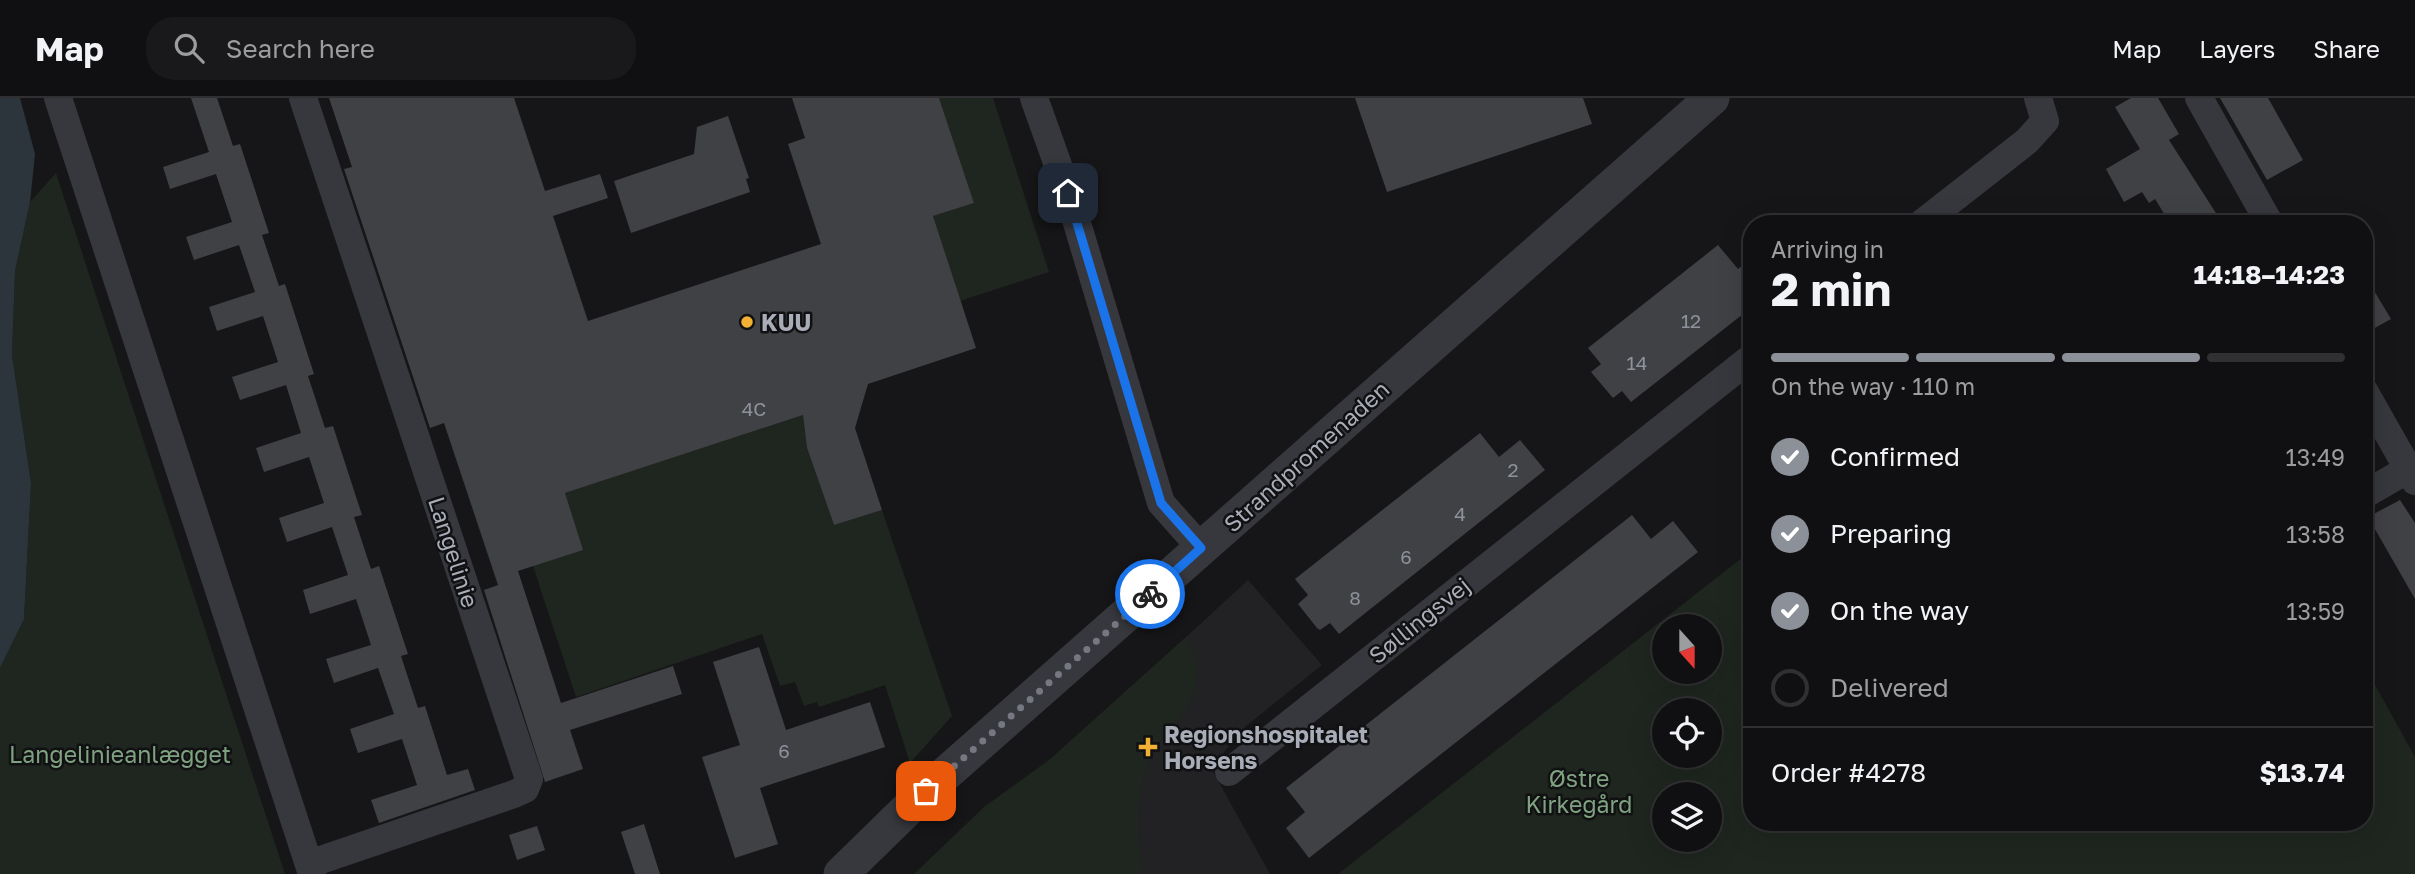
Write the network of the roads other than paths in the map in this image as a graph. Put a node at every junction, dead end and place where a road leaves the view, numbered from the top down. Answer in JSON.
{"nodes":[{"id":1,"x":58,"y":98,"type":"edge"},
{"id":2,"x":303,"y":98,"type":"edge"},
{"id":3,"x":1034,"y":98,"type":"edge"},
{"id":4,"x":1712,"y":98,"type":"edge"},
{"id":5,"x":2038,"y":98,"type":"edge"},
{"id":6,"x":2199,"y":98,"type":"edge"},
{"id":7,"x":1932,"y":215,"type":"edge"},
{"id":8,"x":2265,"y":215,"type":"edge"},
{"id":9,"x":1743,"y":364,"type":"edge"},
{"id":10,"x":2373,"y":406,"type":"edge"},
{"id":11,"x":2413,"y":472,"type":"edge"},
{"id":12,"x":2373,"y":491,"type":"edge"},
{"id":13,"x":1201,"y":548,"type":"junction"},
{"id":14,"x":1229,"y":772,"type":"dead end"},
{"id":15,"x":310,"y":869,"type":"edge"},
{"id":16,"x":841,"y":874,"type":"edge"}],
"edges":[{"from":1,"to":15,"type":"street","name":"Langelinie"},
{"from":2,"to":15,"type":"street","name":"Langelinie"},
{"from":3,"to":13,"type":"street"},
{"from":4,"to":13,"type":"street","name":"Strandpromenaden"},
{"from":5,"to":7,"type":"street"},
{"from":6,"to":8,"type":"street"},
{"from":9,"to":14,"type":"street","name":"Søllingsvej"},
{"from":10,"to":11,"type":"street"},
{"from":11,"to":12,"type":"street"},
{"from":13,"to":16,"type":"street","name":"Strandpromenaden"}]}
